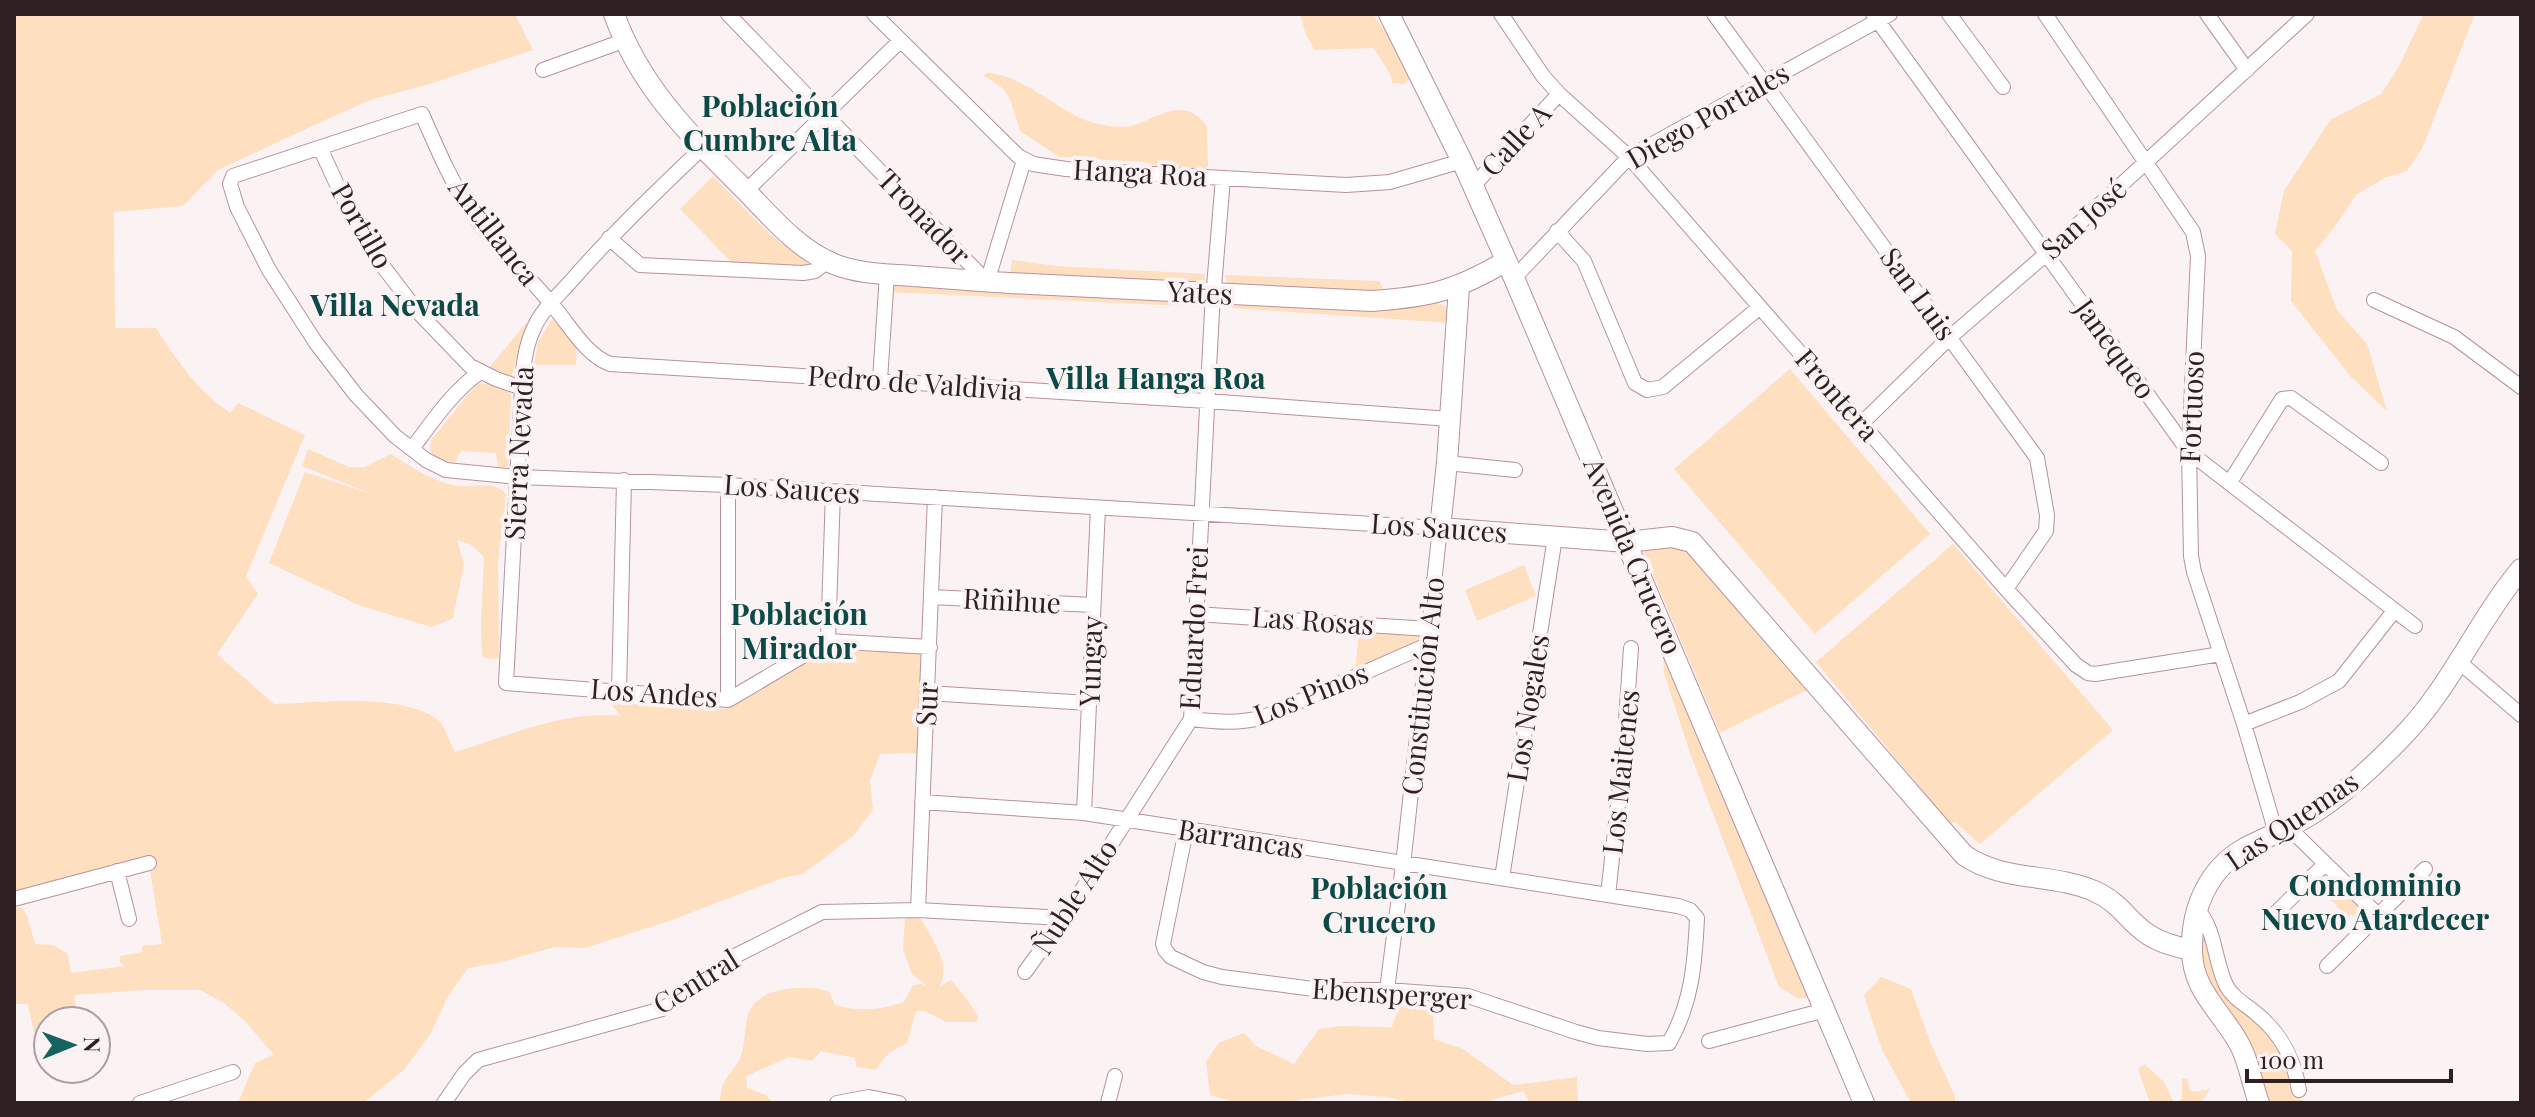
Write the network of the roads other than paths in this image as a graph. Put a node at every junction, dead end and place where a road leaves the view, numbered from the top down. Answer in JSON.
{"nodes":[{"id":1,"x":614,"y":14,"type":"edge"},
{"id":2,"x":728,"y":14,"type":"edge"},
{"id":3,"x":874,"y":14,"type":"edge"},
{"id":4,"x":1389,"y":14,"type":"edge"},
{"id":5,"x":1501,"y":14,"type":"edge"},
{"id":6,"x":1714,"y":14,"type":"edge"},
{"id":7,"x":1949,"y":14,"type":"edge"},
{"id":8,"x":2045,"y":14,"type":"edge"},
{"id":9,"x":2207,"y":14,"type":"edge"},
{"id":10,"x":2307,"y":14,"type":"edge"},
{"id":11,"x":1880,"y":16,"type":"edge"},
{"id":12,"x":623,"y":41,"type":"junction"},
{"id":13,"x":900,"y":41,"type":"junction"},
{"id":14,"x":543,"y":70,"type":"dead end"},
{"id":15,"x":2247,"y":70,"type":"junction"},
{"id":16,"x":1765,"y":81,"type":"junction"},
{"id":17,"x":2003,"y":87,"type":"dead end"},
{"id":18,"x":1559,"y":94,"type":"junction"},
{"id":19,"x":824,"y":115,"type":"junction"},
{"id":20,"x":320,"y":148,"type":"junction"},
{"id":21,"x":702,"y":148,"type":"junction"},
{"id":22,"x":1629,"y":157,"type":"junction"},
{"id":23,"x":1024,"y":160,"type":"junction"},
{"id":24,"x":1462,"y":161,"type":"junction"},
{"id":25,"x":2145,"y":163,"type":"junction"},
{"id":26,"x":1223,"y":178,"type":"junction"},
{"id":27,"x":1473,"y":186,"type":"junction"},
{"id":28,"x":746,"y":191,"type":"junction"},
{"id":29,"x":1557,"y":231,"type":"junction"},
{"id":30,"x":609,"y":238,"type":"junction"},
{"id":31,"x":2046,"y":254,"type":"junction"},
{"id":32,"x":828,"y":261,"type":"junction"},
{"id":33,"x":1510,"y":270,"type":"junction"},
{"id":34,"x":887,"y":274,"type":"junction"},
{"id":35,"x":987,"y":282,"type":"junction"},
{"id":36,"x":1459,"y":287,"type":"junction"},
{"id":37,"x":1213,"y":294,"type":"junction"},
{"id":38,"x":2374,"y":300,"type":"dead end"},
{"id":39,"x":551,"y":303,"type":"junction"},
{"id":40,"x":1760,"y":307,"type":"junction"},
{"id":41,"x":1949,"y":338,"type":"junction"},
{"id":42,"x":480,"y":372,"type":"junction"},
{"id":43,"x":880,"y":380,"type":"junction"},
{"id":44,"x":2521,"y":387,"type":"edge"},
{"id":45,"x":522,"y":388,"type":"junction"},
{"id":46,"x":1207,"y":401,"type":"junction"},
{"id":47,"x":1450,"y":419,"type":"junction"},
{"id":48,"x":1862,"y":423,"type":"junction"},
{"id":49,"x":412,"y":449,"type":"junction"},
{"id":50,"x":2189,"y":452,"type":"junction"},
{"id":51,"x":1447,"y":463,"type":"junction"},
{"id":52,"x":2381,"y":463,"type":"dead end"},
{"id":53,"x":1515,"y":470,"type":"dead end"},
{"id":54,"x":518,"y":477,"type":"junction"},
{"id":55,"x":624,"y":480,"type":"junction"},
{"id":56,"x":2230,"y":482,"type":"junction"},
{"id":57,"x":728,"y":485,"type":"junction"},
{"id":58,"x":833,"y":492,"type":"junction"},
{"id":59,"x":935,"y":497,"type":"junction"},
{"id":60,"x":1098,"y":508,"type":"junction"},
{"id":61,"x":1201,"y":513,"type":"junction"},
{"id":62,"x":1440,"y":528,"type":"junction"},
{"id":63,"x":1555,"y":537,"type":"junction"},
{"id":64,"x":1627,"y":542,"type":"junction"},
{"id":65,"x":2521,"y":569,"type":"edge"},
{"id":66,"x":2006,"y":589,"type":"junction"},
{"id":67,"x":931,"y":597,"type":"junction"},
{"id":68,"x":1093,"y":605,"type":"junction"},
{"id":69,"x":2394,"y":611,"type":"junction"},
{"id":70,"x":1196,"y":614,"type":"junction"},
{"id":71,"x":2415,"y":626,"type":"dead end"},
{"id":72,"x":1429,"y":629,"type":"junction"},
{"id":73,"x":828,"y":641,"type":"junction"},
{"id":74,"x":1427,"y":645,"type":"junction"},
{"id":75,"x":930,"y":647,"type":"junction"},
{"id":76,"x":1631,"y":648,"type":"dead end"},
{"id":77,"x":2221,"y":654,"type":"junction"},
{"id":78,"x":2458,"y":661,"type":"junction"},
{"id":79,"x":506,"y":683,"type":"joint"},
{"id":80,"x":619,"y":692,"type":"junction"},
{"id":81,"x":927,"y":693,"type":"junction"},
{"id":82,"x":728,"y":700,"type":"junction"},
{"id":83,"x":1089,"y":703,"type":"junction"},
{"id":84,"x":2521,"y":715,"type":"edge"},
{"id":85,"x":1191,"y":719,"type":"junction"},
{"id":86,"x":2244,"y":724,"type":"junction"},
{"id":87,"x":922,"y":802,"type":"junction"},
{"id":88,"x":1084,"y":813,"type":"junction"},
{"id":89,"x":1125,"y":821,"type":"junction"},
{"id":90,"x":1186,"y":830,"type":"junction"},
{"id":91,"x":2283,"y":830,"type":"junction"},
{"id":92,"x":149,"y":863,"type":"dead end"},
{"id":93,"x":2325,"y":864,"type":"junction"},
{"id":94,"x":1403,"y":865,"type":"junction"},
{"id":95,"x":2425,"y":869,"type":"dead end"},
{"id":96,"x":117,"y":871,"type":"junction"},
{"id":97,"x":1502,"y":878,"type":"junction"},
{"id":98,"x":1608,"y":895,"type":"junction"},
{"id":99,"x":14,"y":899,"type":"edge"},
{"id":100,"x":2197,"y":909,"type":"junction"},
{"id":101,"x":918,"y":910,"type":"junction"},
{"id":102,"x":2273,"y":916,"type":"dead end"},
{"id":103,"x":2379,"y":916,"type":"junction"},
{"id":104,"x":1064,"y":918,"type":"junction"},
{"id":105,"x":129,"y":919,"type":"dead end"},
{"id":106,"x":2192,"y":950,"type":"junction"},
{"id":107,"x":2327,"y":966,"type":"dead end"},
{"id":108,"x":1025,"y":972,"type":"dead end"},
{"id":109,"x":1387,"y":990,"type":"junction"},
{"id":110,"x":1825,"y":1010,"type":"junction"},
{"id":111,"x":1709,"y":1041,"type":"dead end"},
{"id":112,"x":1669,"y":1043,"type":"joint"},
{"id":113,"x":233,"y":1072,"type":"dead end"},
{"id":114,"x":1115,"y":1076,"type":"dead end"},
{"id":115,"x":2299,"y":1090,"type":"dead end"},
{"id":116,"x":140,"y":1103,"type":"edge"},
{"id":117,"x":444,"y":1103,"type":"edge"},
{"id":118,"x":837,"y":1103,"type":"edge"},
{"id":119,"x":899,"y":1103,"type":"edge"},
{"id":120,"x":1108,"y":1103,"type":"edge"},
{"id":121,"x":1864,"y":1103,"type":"edge"},
{"id":122,"x":2259,"y":1103,"type":"edge"}],
"edges":[{"from":1,"to":12,"type":"main road","name":"Yates"},
{"from":2,"to":19,"type":"street","name":"Tronador"},
{"from":3,"to":13,"type":"street","name":"Hanga Roa"},
{"from":4,"to":24,"type":"main road","name":"Avenida Crucero"},
{"from":5,"to":18,"type":"street","name":"Frontera"},
{"from":6,"to":16,"type":"street","name":"San Luis"},
{"from":7,"to":17,"type":"street"},
{"from":8,"to":25,"type":"street","name":"Fortuoso"},
{"from":9,"to":15,"type":"street"},
{"from":10,"to":15,"type":"street","name":"San José"},
{"from":11,"to":16,"type":"street","name":"Diego Portales"},
{"from":11,"to":31,"type":"street","name":"Janequeo"},
{"from":12,"to":14,"type":"street"},
{"from":12,"to":21,"type":"main road","name":"Yates"},
{"from":13,"to":19,"type":"street"},
{"from":13,"to":23,"type":"street","name":"Hanga Roa"},
{"from":15,"to":25,"type":"street","name":"San José"},
{"from":16,"to":22,"type":"street","name":"Diego Portales"},
{"from":16,"to":41,"type":"street","name":"San Luis"},
{"from":18,"to":22,"type":"street","name":"Frontera"},
{"from":18,"to":27,"type":"street","name":"Calle A"},
{"from":19,"to":28,"type":"street"},
{"from":19,"to":35,"type":"street","name":"Tronador"},
{"from":20,"to":39,"type":"street","name":"Antillanca"},
{"from":20,"to":42,"type":"street","name":"Portillo"},
{"from":20,"to":49,"type":"street","name":"Los Sauces"},
{"from":21,"to":28,"type":"main road","name":"Yates"},
{"from":21,"to":30,"type":"street","name":"Sierra Nevada"},
{"from":22,"to":29,"type":"street","name":"Diego Portales"},
{"from":22,"to":40,"type":"street","name":"Frontera"},
{"from":23,"to":26,"type":"street","name":"Hanga Roa"},
{"from":23,"to":35,"type":"street"},
{"from":24,"to":26,"type":"street","name":"Hanga Roa"},
{"from":24,"to":27,"type":"main road","name":"Avenida Crucero"},
{"from":25,"to":31,"type":"street","name":"San José"},
{"from":25,"to":50,"type":"street","name":"Fortuoso"},
{"from":26,"to":37,"type":"street","name":"Eduardo Frei"},
{"from":27,"to":33,"type":"main road","name":"Avenida Crucero"},
{"from":28,"to":32,"type":"main road","name":"Yates"},
{"from":29,"to":33,"type":"street","name":"Diego Portales"},
{"from":29,"to":40,"type":"street"},
{"from":30,"to":32,"type":"street"},
{"from":30,"to":39,"type":"street","name":"Sierra Nevada"},
{"from":31,"to":41,"type":"street","name":"San José"},
{"from":31,"to":50,"type":"street","name":"Janequeo"},
{"from":32,"to":34,"type":"main road","name":"Yates"},
{"from":33,"to":36,"type":"main road","name":"Yates"},
{"from":33,"to":64,"type":"main road","name":"Avenida Crucero"},
{"from":34,"to":35,"type":"main road","name":"Yates"},
{"from":34,"to":43,"type":"street"},
{"from":35,"to":37,"type":"main road","name":"Yates"},
{"from":36,"to":37,"type":"main road","name":"Yates"},
{"from":36,"to":47,"type":"main road","name":"Constitución Alto"},
{"from":37,"to":46,"type":"street","name":"Eduardo Frei"},
{"from":38,"to":44,"type":"street"},
{"from":39,"to":43,"type":"street","name":"Pedro de Valdivia"},
{"from":39,"to":45,"type":"street","name":"Sierra Nevada"},
{"from":40,"to":48,"type":"street","name":"Frontera"},
{"from":41,"to":48,"type":"street","name":"San José"},
{"from":41,"to":66,"type":"street","name":"San Luis"},
{"from":42,"to":45,"type":"street","name":"Portillo"},
{"from":42,"to":49,"type":"street","name":"Sierra Nevada"},
{"from":43,"to":46,"type":"street","name":"Pedro de Valdivia"},
{"from":45,"to":54,"type":"street","name":"Sierra Nevada"},
{"from":46,"to":47,"type":"street","name":"Pedro de Valdivia"},
{"from":46,"to":61,"type":"street","name":"Eduardo Frei"},
{"from":47,"to":51,"type":"main road","name":"Constitución Alto"},
{"from":48,"to":66,"type":"street","name":"Frontera"},
{"from":49,"to":54,"type":"street","name":"Los Sauces"},
{"from":50,"to":56,"type":"street","name":"Janequeo"},
{"from":50,"to":77,"type":"street","name":"Fortuoso"},
{"from":51,"to":53,"type":"street"},
{"from":51,"to":62,"type":"main road","name":"Constitución Alto"},
{"from":52,"to":56,"type":"street"},
{"from":54,"to":55,"type":"street","name":"Los Sauces"},
{"from":54,"to":79,"type":"street","name":"Sierra Nevada"},
{"from":55,"to":57,"type":"street","name":"Los Sauces"},
{"from":55,"to":80,"type":"street"},
{"from":56,"to":69,"type":"street","name":"Janequeo"},
{"from":57,"to":58,"type":"street","name":"Los Sauces"},
{"from":57,"to":82,"type":"street"},
{"from":58,"to":59,"type":"street","name":"Los Sauces"},
{"from":58,"to":73,"type":"street"},
{"from":59,"to":60,"type":"street","name":"Los Sauces"},
{"from":59,"to":67,"type":"street","name":"Sur"},
{"from":60,"to":61,"type":"street","name":"Los Sauces"},
{"from":60,"to":68,"type":"street","name":"Yungay"},
{"from":61,"to":62,"type":"street","name":"Los Sauces"},
{"from":61,"to":70,"type":"street","name":"Eduardo Frei"},
{"from":62,"to":63,"type":"main road","name":"Los Sauces"},
{"from":62,"to":72,"type":"street","name":"Constitución Alto"},
{"from":63,"to":64,"type":"main road","name":"Los Sauces"},
{"from":63,"to":97,"type":"street","name":"Los Nogales"},
{"from":64,"to":106,"type":"main road","name":"Los Sauces"},
{"from":64,"to":110,"type":"main road","name":"Avenida Crucero"},
{"from":65,"to":78,"type":"main road","name":"Las Quemas"},
{"from":66,"to":77,"type":"street","name":"Frontera"},
{"from":67,"to":68,"type":"street","name":"Riñihue"},
{"from":67,"to":75,"type":"street","name":"Sur"},
{"from":68,"to":83,"type":"street","name":"Yungay"},
{"from":69,"to":71,"type":"street","name":"Janequeo"},
{"from":69,"to":86,"type":"street"},
{"from":70,"to":72,"type":"street","name":"Las Rosas"},
{"from":70,"to":85,"type":"street","name":"Eduardo Frei"},
{"from":72,"to":74,"type":"street","name":"Constitución Alto"},
{"from":73,"to":75,"type":"street"},
{"from":73,"to":82,"type":"street","name":"Los Andes"},
{"from":74,"to":85,"type":"street","name":"Los Pinos"},
{"from":74,"to":94,"type":"street","name":"Constitución Alto"},
{"from":75,"to":81,"type":"street","name":"Sur"},
{"from":76,"to":98,"type":"street","name":"Los Maitenes"},
{"from":77,"to":86,"type":"street","name":"Fortuoso"},
{"from":78,"to":84,"type":"street"},
{"from":78,"to":91,"type":"main road","name":"Las Quemas"},
{"from":79,"to":80,"type":"street","name":"Los Andes"},
{"from":80,"to":82,"type":"street","name":"Los Andes"},
{"from":81,"to":83,"type":"street"},
{"from":81,"to":87,"type":"street","name":"Sur"},
{"from":83,"to":88,"type":"street","name":"Yungay"},
{"from":85,"to":89,"type":"street","name":"Eduardo Frei"},
{"from":86,"to":91,"type":"street","name":"Fortuoso"},
{"from":87,"to":88,"type":"street","name":"Barrancas"},
{"from":87,"to":101,"type":"street","name":"Sur"},
{"from":88,"to":89,"type":"street","name":"Barrancas"},
{"from":89,"to":90,"type":"street","name":"Barrancas"},
{"from":89,"to":104,"type":"street","name":"Ñuble Alto"},
{"from":90,"to":94,"type":"street","name":"Barrancas"},
{"from":90,"to":109,"type":"street","name":"Ebensperger"},
{"from":91,"to":93,"type":"street"},
{"from":91,"to":100,"type":"main road","name":"Las Quemas"},
{"from":92,"to":96,"type":"street"},
{"from":93,"to":102,"type":"street"},
{"from":93,"to":103,"type":"street"},
{"from":94,"to":97,"type":"street","name":"Barrancas"},
{"from":94,"to":109,"type":"street","name":"Constitución Alto"},
{"from":95,"to":103,"type":"street"},
{"from":96,"to":99,"type":"street"},
{"from":96,"to":105,"type":"street"},
{"from":97,"to":98,"type":"street","name":"Barrancas"},
{"from":98,"to":112,"type":"street","name":"Barrancas"},
{"from":100,"to":106,"type":"main road","name":"Las Quemas"},
{"from":100,"to":115,"type":"street"},
{"from":101,"to":104,"type":"street","name":"Central"},
{"from":101,"to":117,"type":"street","name":"Central"},
{"from":103,"to":107,"type":"street"},
{"from":104,"to":108,"type":"street","name":"Ñuble Alto"},
{"from":106,"to":122,"type":"main road","name":"Las Quemas"},
{"from":109,"to":112,"type":"street","name":"Ebensperger"},
{"from":110,"to":111,"type":"street"},
{"from":110,"to":121,"type":"main road","name":"Avenida Crucero"},
{"from":113,"to":116,"type":"street"},
{"from":114,"to":120,"type":"street"},
{"from":118,"to":119,"type":"street"}]}
